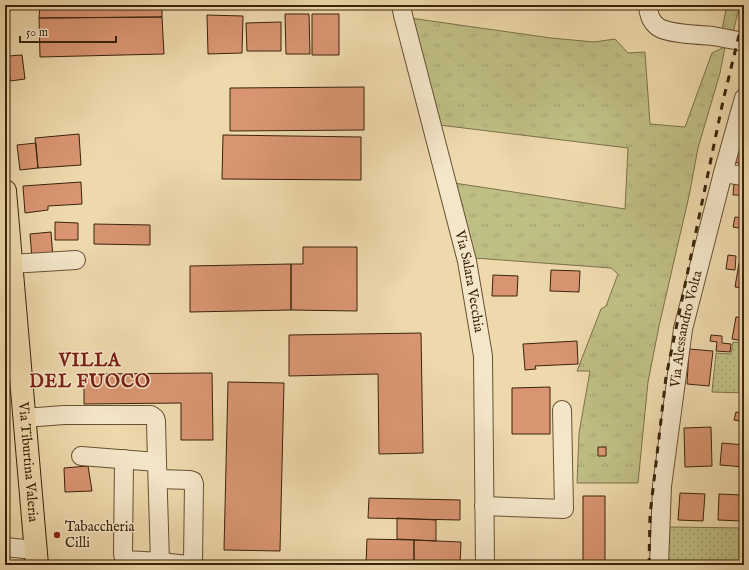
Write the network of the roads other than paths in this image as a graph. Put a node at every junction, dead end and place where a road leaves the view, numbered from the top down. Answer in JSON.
{"nodes":[{"id":1,"x":401,"y":5,"type":"edge"},
{"id":2,"x":648,"y":5,"type":"edge"},
{"id":3,"x":744,"y":42,"type":"edge"},
{"id":4,"x":744,"y":98,"type":"edge"},
{"id":5,"x":723,"y":173,"type":"junction"},
{"id":6,"x":744,"y":176,"type":"edge"},
{"id":7,"x":5,"y":190,"type":"edge"},
{"id":8,"x":6,"y":213,"type":"edge"},
{"id":9,"x":76,"y":260,"type":"dead end"},
{"id":10,"x":12,"y":264,"type":"junction"},
{"id":11,"x":562,"y":410,"type":"dead end"},
{"id":12,"x":24,"y":418,"type":"junction"},
{"id":13,"x":81,"y":456,"type":"dead end"},
{"id":14,"x":124,"y":459,"type":"junction"},
{"id":15,"x":158,"y":470,"type":"junction"},
{"id":16,"x":484,"y":506,"type":"junction"},
{"id":17,"x":5,"y":547,"type":"edge"},
{"id":18,"x":36,"y":557,"type":"edge"},
{"id":19,"x":160,"y":562,"type":"junction"},
{"id":20,"x":485,"y":565,"type":"edge"},
{"id":21,"x":659,"y":565,"type":"edge"}],
"edges":[{"from":1,"to":16,"type":"street","name":"Via Salara Vecchia"},
{"from":2,"to":3,"type":"street"},
{"from":4,"to":5,"type":"street","name":"Via Alessandro Volta"},
{"from":5,"to":6,"type":"street"},
{"from":5,"to":21,"type":"street","name":"Via Alessandro Volta"},
{"from":7,"to":8,"type":"main road","name":"Via Tiburtina Valeria"},
{"from":8,"to":10,"type":"main road","name":"Via Tiburtina Valeria"},
{"from":9,"to":10,"type":"street"},
{"from":10,"to":12,"type":"main road","name":"Via Tiburtina Valeria"},
{"from":11,"to":16,"type":"street"},
{"from":12,"to":15,"type":"street"},
{"from":12,"to":18,"type":"main road","name":"Via Tiburtina Valeria"},
{"from":13,"to":14,"type":"street"},
{"from":14,"to":15,"type":"street"},
{"from":14,"to":19,"type":"street"},
{"from":15,"to":19,"type":"street"},
{"from":15,"to":19,"type":"street"},
{"from":16,"to":20,"type":"street","name":"Via Salara Vecchia"},
{"from":17,"to":18,"type":"street"}]}
